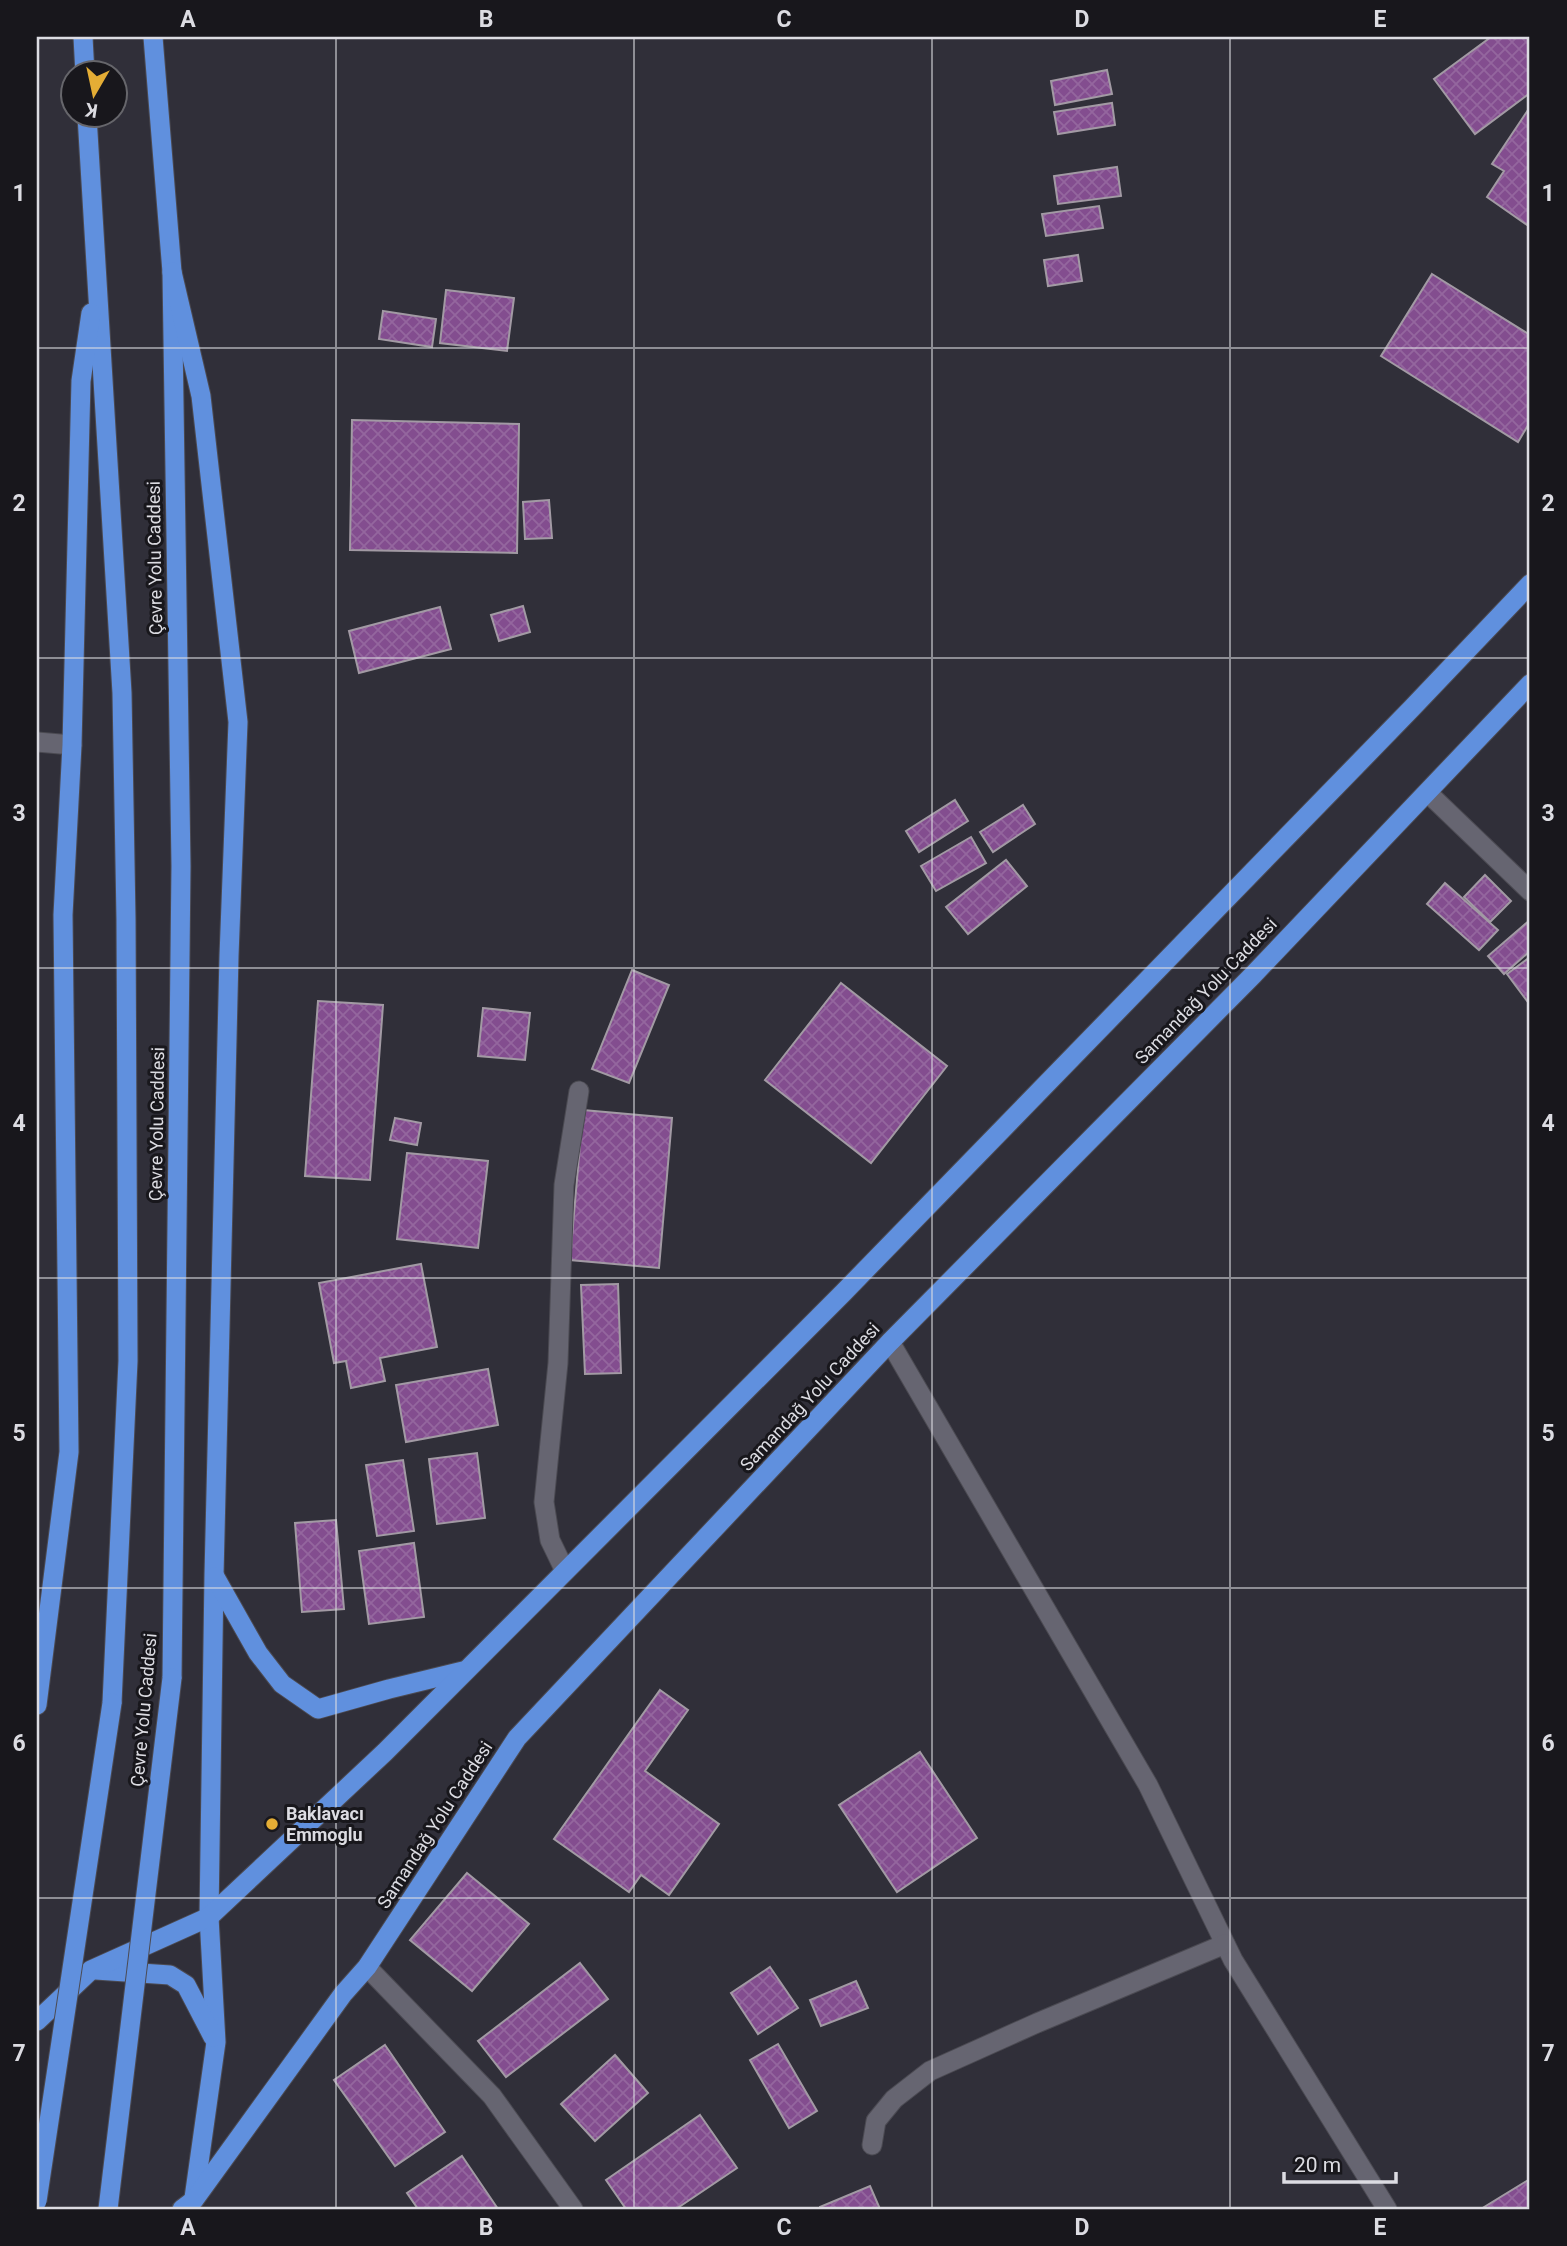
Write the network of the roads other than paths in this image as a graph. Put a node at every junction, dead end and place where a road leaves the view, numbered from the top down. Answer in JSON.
{"nodes":[{"id":1,"x":83,"y":37,"type":"edge"},
{"id":2,"x":153,"y":37,"type":"edge"},
{"id":3,"x":84,"y":60,"type":"edge"},
{"id":4,"x":89,"y":130,"type":"edge"},
{"id":5,"x":172,"y":272,"type":"junction"},
{"id":6,"x":97,"y":274,"type":"junction"},
{"id":7,"x":1530,"y":584,"type":"edge"},
{"id":8,"x":1530,"y":684,"type":"edge"},
{"id":9,"x":37,"y":742,"type":"edge"},
{"id":10,"x":72,"y":745,"type":"junction"},
{"id":11,"x":1428,"y":793,"type":"junction"},
{"id":12,"x":1530,"y":891,"type":"edge"},
{"id":13,"x":579,"y":1091,"type":"dead end"},
{"id":14,"x":890,"y":1342,"type":"junction"},
{"id":15,"x":565,"y":1571,"type":"junction"},
{"id":16,"x":214,"y":1575,"type":"junction"},
{"id":17,"x":464,"y":1671,"type":"junction"},
{"id":18,"x":37,"y":1705,"type":"edge"},
{"id":19,"x":209,"y":1917,"type":"junction"},
{"id":20,"x":1225,"y":1944,"type":"junction"},
{"id":21,"x":367,"y":1967,"type":"junction"},
{"id":22,"x":91,"y":1970,"type":"junction"},
{"id":23,"x":37,"y":2021,"type":"edge"},
{"id":24,"x":216,"y":2042,"type":"junction"},
{"id":25,"x":872,"y":2145,"type":"dead end"},
{"id":26,"x":37,"y":2201,"type":"edge"},
{"id":27,"x":189,"y":2206,"type":"edge"},
{"id":28,"x":108,"y":2209,"type":"edge"},
{"id":29,"x":573,"y":2209,"type":"edge"},
{"id":30,"x":1387,"y":2209,"type":"edge"}],
"edges":[{"from":1,"to":3,"type":"highway"},
{"from":2,"to":5,"type":"highway","name":"Çevre Yolu Caddesi"},
{"from":4,"to":6,"type":"highway","name":"Çevre Yolu Caddesi"},
{"from":5,"to":16,"type":"highway"},
{"from":5,"to":28,"type":"highway","name":"Çevre Yolu Caddesi","bridge":true},
{"from":6,"to":10,"type":"highway"},
{"from":6,"to":26,"type":"highway","name":"Çevre Yolu Caddesi","bridge":true},
{"from":7,"to":15,"type":"highway"},
{"from":8,"to":11,"type":"highway","name":"Samandağ Yolu Caddesi"},
{"from":9,"to":10,"type":"street"},
{"from":10,"to":18,"type":"highway"},
{"from":11,"to":12,"type":"street"},
{"from":11,"to":14,"type":"highway","name":"Samandağ Yolu Caddesi"},
{"from":13,"to":15,"type":"street"},
{"from":14,"to":20,"type":"street"},
{"from":14,"to":21,"type":"highway","name":"Samandağ Yolu Caddesi"},
{"from":15,"to":17,"type":"highway"},
{"from":16,"to":17,"type":"highway"},
{"from":16,"to":19,"type":"highway"},
{"from":17,"to":19,"type":"highway"},
{"from":19,"to":22,"type":"highway"},
{"from":19,"to":24,"type":"highway"},
{"from":20,"to":25,"type":"street"},
{"from":20,"to":30,"type":"street"},
{"from":21,"to":27,"type":"highway","name":"Samandağ Yolu Caddesi"},
{"from":21,"to":29,"type":"street"},
{"from":22,"to":23,"type":"highway"},
{"from":22,"to":24,"type":"highway"},
{"from":24,"to":27,"type":"highway"}]}
